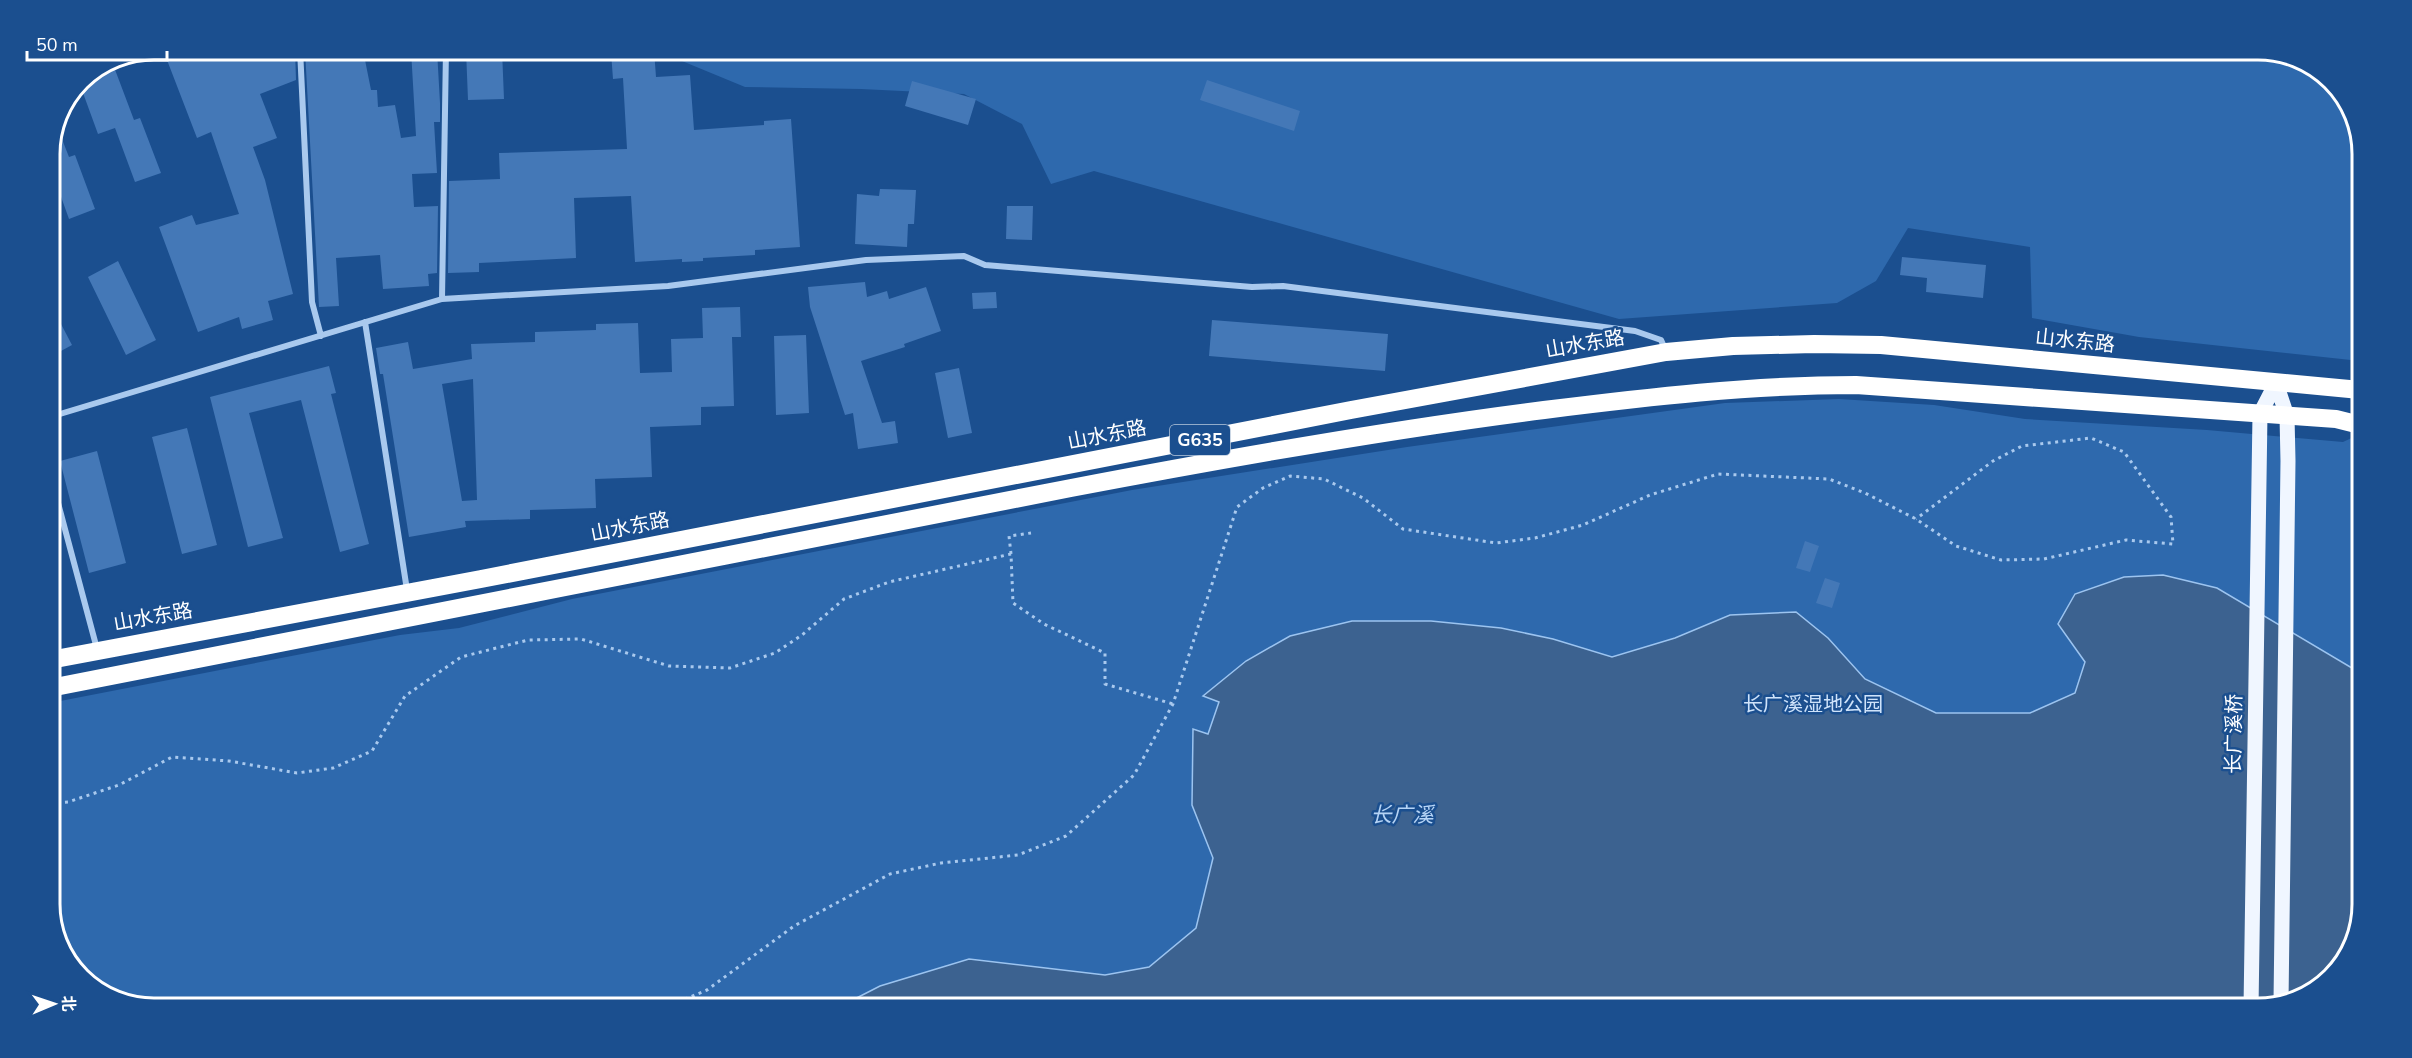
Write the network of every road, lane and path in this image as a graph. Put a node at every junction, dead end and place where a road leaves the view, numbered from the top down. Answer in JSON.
{"nodes":[{"id":1,"x":300,"y":60,"type":"edge"},
{"id":2,"x":446,"y":60,"type":"edge"},
{"id":3,"x":442,"y":299,"type":"junction"},
{"id":4,"x":366,"y":322,"type":"junction"},
{"id":5,"x":321,"y":336,"type":"junction"},
{"id":6,"x":1666,"y":352,"type":"junction"},
{"id":7,"x":2276,"y":383,"type":"junction"},
{"id":8,"x":2352,"y":389,"type":"edge"},
{"id":9,"x":60,"y":414,"type":"edge"},
{"id":10,"x":2260,"y":414,"type":"junction"},
{"id":11,"x":2287,"y":416,"type":"junction"},
{"id":12,"x":2352,"y":423,"type":"edge"},
{"id":13,"x":60,"y":510,"type":"edge"},
{"id":14,"x":1916,"y":519,"type":"junction"},
{"id":15,"x":1031,"y":533,"type":"dead end"},
{"id":16,"x":1011,"y":554,"type":"junction"},
{"id":17,"x":407,"y":593,"type":"junction"},
{"id":18,"x":98,"y":651,"type":"junction"},
{"id":19,"x":60,"y":658,"type":"edge"},
{"id":20,"x":60,"y":686,"type":"edge"},
{"id":21,"x":1173,"y":704,"type":"junction"},
{"id":22,"x":60,"y":802,"type":"edge"},
{"id":23,"x":2281,"y":995,"type":"edge"},
{"id":24,"x":688,"y":998,"type":"edge"},
{"id":25,"x":2251,"y":998,"type":"edge"}],
"edges":[{"from":1,"to":5,"type":"street"},
{"from":2,"to":3,"type":"street"},
{"from":3,"to":4,"type":"street"},
{"from":3,"to":6,"type":"street"},
{"from":4,"to":5,"type":"street"},
{"from":4,"to":17,"type":"street"},
{"from":5,"to":9,"type":"street"},
{"from":6,"to":7,"type":"highway","name":"山水东路","number":"G635"},
{"from":6,"to":17,"type":"highway","name":"山水东路","number":"G635"},
{"from":7,"to":8,"type":"highway","name":"山水东路","number":"G635"},
{"from":7,"to":10,"type":"main road"},
{"from":7,"to":11,"type":"main road"},
{"from":10,"to":11,"type":"highway","number":"G635"},
{"from":10,"to":20,"type":"highway","number":"G635"},
{"from":10,"to":25,"type":"main road","name":"长广溪桥"},
{"from":11,"to":12,"type":"highway","number":"G635"},
{"from":11,"to":23,"type":"main road"},
{"from":13,"to":18,"type":"street"},
{"from":14,"to":14,"type":"path"},
{"from":14,"to":21,"type":"path"},
{"from":15,"to":16,"type":"path"},
{"from":16,"to":21,"type":"path"},
{"from":16,"to":22,"type":"path"},
{"from":17,"to":18,"type":"highway","name":"山水东路","number":"G635"},
{"from":18,"to":19,"type":"highway","name":"山水东路","number":"G635"},
{"from":21,"to":24,"type":"path"}]}
